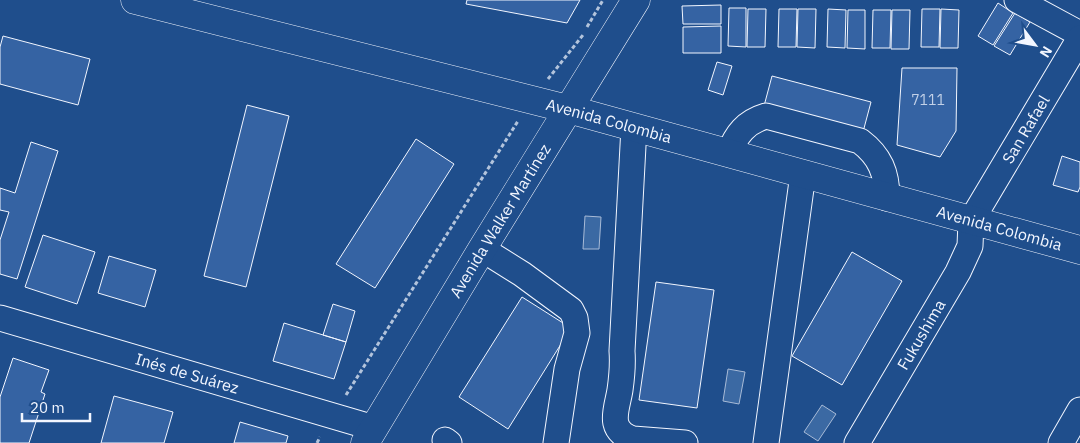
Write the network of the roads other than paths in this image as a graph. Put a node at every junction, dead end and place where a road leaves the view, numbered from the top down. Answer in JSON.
{"nodes":[{"id":1,"x":135,"y":0,"type":"edge"},
{"id":2,"x":636,"y":0,"type":"edge"},
{"id":3,"x":1016,"y":0,"type":"edge"},
{"id":4,"x":1078,"y":44,"type":"edge"},
{"id":5,"x":568,"y":109,"type":"junction"},
{"id":6,"x":634,"y":127,"type":"junction"},
{"id":7,"x":730,"y":154,"type":"junction"},
{"id":8,"x":803,"y":174,"type":"junction"},
{"id":9,"x":886,"y":198,"type":"junction"},
{"id":10,"x":971,"y":221,"type":"junction"},
{"id":11,"x":482,"y":249,"type":"junction"},
{"id":12,"x":1080,"y":250,"type":"edge"},
{"id":13,"x":0,"y":318,"type":"edge"},
{"id":14,"x":1080,"y":410,"type":"edge"},
{"id":15,"x":370,"y":436,"type":"edge"},
{"id":16,"x":556,"y":443,"type":"edge"},
{"id":17,"x":685,"y":443,"type":"edge"},
{"id":18,"x":766,"y":443,"type":"edge"},
{"id":19,"x":857,"y":443,"type":"edge"},
{"id":20,"x":1061,"y":443,"type":"edge"}],
"edges":[{"from":1,"to":5,"type":"main road","name":"Avenida Colombia"},
{"from":2,"to":5,"type":"main road","name":"Avenida Walker Martínez"},
{"from":3,"to":4,"type":"street"},
{"from":4,"to":10,"type":"street","name":"San Rafael"},
{"from":5,"to":6,"type":"main road","name":"Avenida Colombia"},
{"from":5,"to":11,"type":"main road","name":"Avenida Walker Martínez"},
{"from":6,"to":7,"type":"main road","name":"Avenida Colombia"},
{"from":6,"to":17,"type":"street"},
{"from":7,"to":8,"type":"main road","name":"Avenida Colombia"},
{"from":7,"to":9,"type":"street"},
{"from":8,"to":9,"type":"main road","name":"Avenida Colombia"},
{"from":8,"to":18,"type":"street"},
{"from":9,"to":10,"type":"main road","name":"Avenida Colombia"},
{"from":10,"to":12,"type":"main road","name":"Avenida Colombia"},
{"from":10,"to":19,"type":"street","name":"Fukushima"},
{"from":11,"to":15,"type":"main road","name":"Avenida Walker Martínez"},
{"from":11,"to":16,"type":"street"},
{"from":13,"to":15,"type":"street","name":"Inés de Suárez"},
{"from":14,"to":20,"type":"street"}]}
